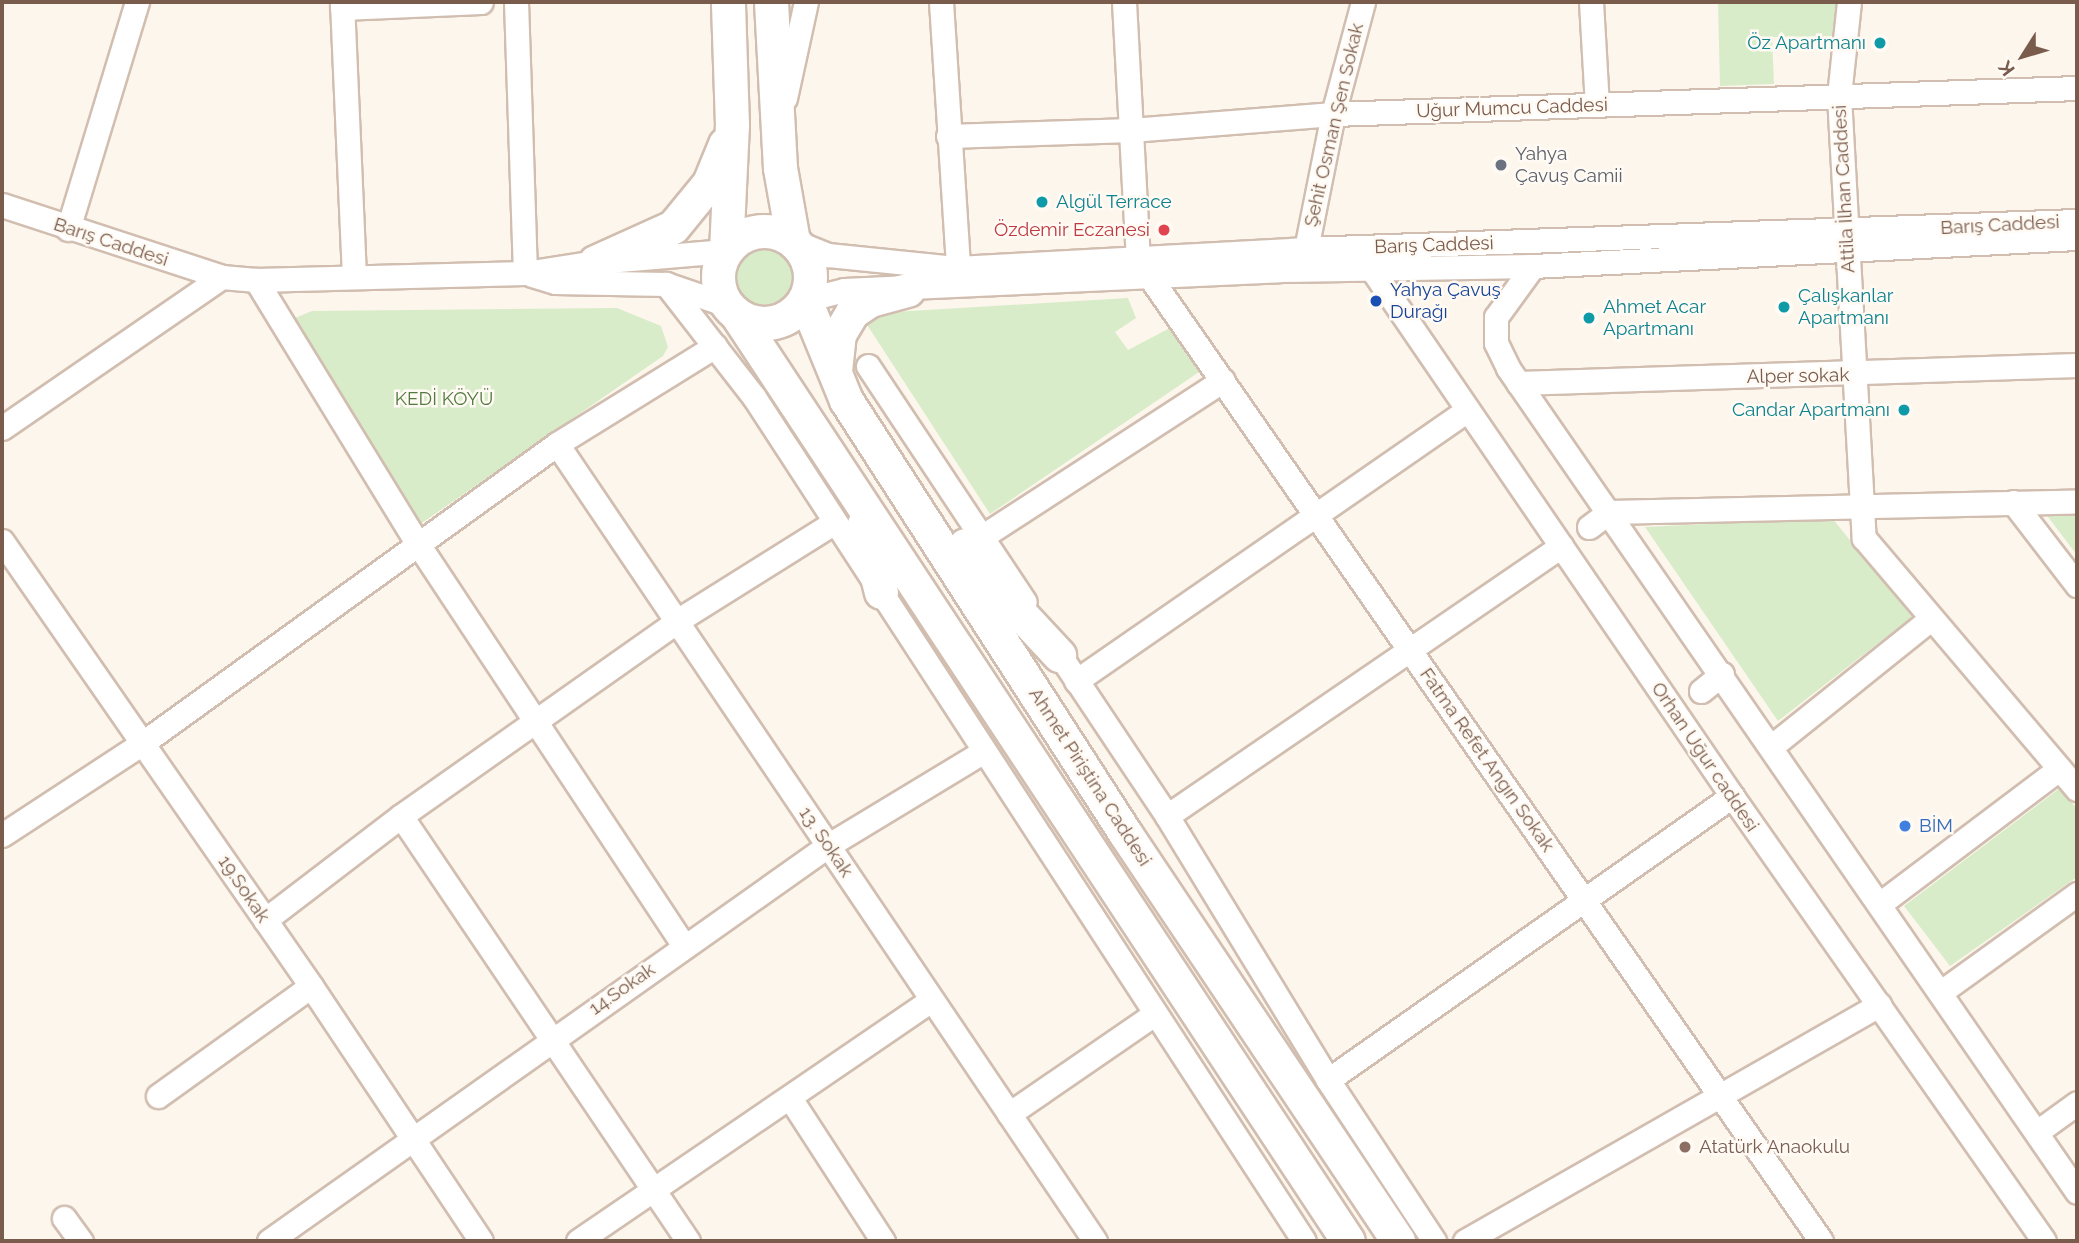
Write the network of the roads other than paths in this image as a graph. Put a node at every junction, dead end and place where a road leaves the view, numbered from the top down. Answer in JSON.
{"nodes":[{"id":1,"x":137,"y":2,"type":"edge"},
{"id":2,"x":481,"y":2,"type":"edge"},
{"id":3,"x":516,"y":2,"type":"edge"},
{"id":4,"x":715,"y":2,"type":"edge"},
{"id":5,"x":727,"y":2,"type":"edge"},
{"id":6,"x":771,"y":2,"type":"edge"},
{"id":7,"x":806,"y":2,"type":"edge"},
{"id":8,"x":941,"y":2,"type":"edge"},
{"id":9,"x":1124,"y":2,"type":"edge"},
{"id":10,"x":1363,"y":2,"type":"edge"},
{"id":11,"x":1591,"y":2,"type":"edge"},
{"id":12,"x":1849,"y":2,"type":"edge"},
{"id":13,"x":342,"y":5,"type":"edge"},
{"id":14,"x":730,"y":55,"type":"junction"},
{"id":15,"x":2077,"y":88,"type":"edge"},
{"id":16,"x":1839,"y":96,"type":"junction"},
{"id":17,"x":1597,"y":105,"type":"junction"},
{"id":18,"x":1333,"y":114,"type":"junction"},
{"id":19,"x":733,"y":125,"type":"junction"},
{"id":20,"x":1132,"y":130,"type":"junction"},
{"id":21,"x":778,"y":132,"type":"junction"},
{"id":22,"x":948,"y":136,"type":"junction"},
{"id":23,"x":2,"y":205,"type":"edge"},
{"id":24,"x":2077,"y":221,"type":"edge"},
{"id":25,"x":68,"y":229,"type":"junction"},
{"id":26,"x":2077,"y":238,"type":"edge"},
{"id":27,"x":793,"y":242,"type":"junction"},
{"id":28,"x":1846,"y":242,"type":"junction"},
{"id":29,"x":1306,"y":249,"type":"junction"},
{"id":30,"x":726,"y":251,"type":"junction"},
{"id":31,"x":1138,"y":260,"type":"junction"},
{"id":32,"x":595,"y":262,"type":"junction"},
{"id":33,"x":1533,"y":266,"type":"junction"},
{"id":34,"x":1371,"y":268,"type":"junction"},
{"id":35,"x":525,"y":274,"type":"junction"},
{"id":36,"x":354,"y":275,"type":"junction"},
{"id":37,"x":222,"y":277,"type":"junction"},
{"id":38,"x":1154,"y":277,"type":"junction"},
{"id":39,"x":959,"y":278,"type":"junction"},
{"id":40,"x":256,"y":280,"type":"junction"},
{"id":41,"x":666,"y":284,"type":"junction"},
{"id":42,"x":908,"y":290,"type":"junction"},
{"id":43,"x":805,"y":300,"type":"junction"},
{"id":44,"x":732,"y":310,"type":"junction"},
{"id":45,"x":715,"y":346,"type":"junction"},
{"id":46,"x":2077,"y":365,"type":"edge"},
{"id":47,"x":868,"y":366,"type":"dead end"},
{"id":48,"x":835,"y":374,"type":"junction"},
{"id":49,"x":1856,"y":375,"type":"junction"},
{"id":50,"x":1223,"y":380,"type":"junction"},
{"id":51,"x":1518,"y":383,"type":"junction"},
{"id":52,"x":1468,"y":410,"type":"junction"},
{"id":53,"x":2,"y":428,"type":"edge"},
{"id":54,"x":557,"y":444,"type":"junction"},
{"id":55,"x":854,"y":492,"type":"junction"},
{"id":56,"x":909,"y":498,"type":"junction"},
{"id":57,"x":2077,"y":501,"type":"edge"},
{"id":58,"x":2013,"y":502,"type":"junction"},
{"id":59,"x":1861,"y":503,"type":"junction"},
{"id":60,"x":1609,"y":512,"type":"junction"},
{"id":61,"x":1316,"y":513,"type":"junction"},
{"id":62,"x":835,"y":522,"type":"junction"},
{"id":63,"x":1589,"y":527,"type":"dead end"},
{"id":64,"x":983,"y":536,"type":"junction"},
{"id":65,"x":2,"y":541,"type":"edge"},
{"id":66,"x":418,"y":544,"type":"junction"},
{"id":67,"x":1562,"y":546,"type":"junction"},
{"id":68,"x":2077,"y":585,"type":"edge"},
{"id":69,"x":881,"y":592,"type":"junction"},
{"id":70,"x":1930,"y":620,"type":"junction"},
{"id":71,"x":677,"y":621,"type":"junction"},
{"id":72,"x":1409,"y":649,"type":"junction"},
{"id":73,"x":1067,"y":668,"type":"junction"},
{"id":74,"x":1721,"y":674,"type":"junction"},
{"id":75,"x":1701,"y":691,"type":"dead end"},
{"id":76,"x":534,"y":722,"type":"junction"},
{"id":77,"x":144,"y":743,"type":"junction"},
{"id":78,"x":1772,"y":746,"type":"junction"},
{"id":79,"x":984,"y":751,"type":"junction"},
{"id":80,"x":2059,"y":769,"type":"junction"},
{"id":81,"x":2077,"y":789,"type":"edge"},
{"id":82,"x":1732,"y":796,"type":"junction"},
{"id":83,"x":401,"y":816,"type":"junction"},
{"id":84,"x":1167,"y":816,"type":"junction"},
{"id":85,"x":2,"y":835,"type":"edge"},
{"id":86,"x":829,"y":845,"type":"junction"},
{"id":87,"x":2077,"y":894,"type":"edge"},
{"id":88,"x":1584,"y":899,"type":"junction"},
{"id":89,"x":1881,"y":903,"type":"junction"},
{"id":90,"x":265,"y":920,"type":"junction"},
{"id":91,"x":684,"y":946,"type":"junction"},
{"id":92,"x":311,"y":986,"type":"junction"},
{"id":93,"x":1941,"y":992,"type":"junction"},
{"id":94,"x":931,"y":1000,"type":"junction"},
{"id":95,"x":1879,"y":1005,"type":"junction"},
{"id":96,"x":1153,"y":1015,"type":"junction"},
{"id":97,"x":550,"y":1040,"type":"junction"},
{"id":98,"x":1328,"y":1080,"type":"junction"},
{"id":99,"x":158,"y":1096,"type":"dead end"},
{"id":100,"x":1720,"y":1096,"type":"junction"},
{"id":101,"x":790,"y":1098,"type":"junction"},
{"id":102,"x":2077,"y":1103,"type":"edge"},
{"id":103,"x":1009,"y":1114,"type":"junction"},
{"id":104,"x":2037,"y":1132,"type":"junction"},
{"id":105,"x":412,"y":1141,"type":"junction"},
{"id":106,"x":653,"y":1191,"type":"junction"},
{"id":107,"x":2077,"y":1192,"type":"edge"},
{"id":108,"x":64,"y":1218,"type":"dead end"},
{"id":109,"x":81,"y":1241,"type":"edge"},
{"id":110,"x":269,"y":1241,"type":"edge"},
{"id":111,"x":481,"y":1241,"type":"edge"},
{"id":112,"x":578,"y":1241,"type":"edge"},
{"id":113,"x":688,"y":1241,"type":"edge"},
{"id":114,"x":883,"y":1241,"type":"edge"},
{"id":115,"x":1095,"y":1241,"type":"edge"},
{"id":116,"x":1304,"y":1241,"type":"edge"},
{"id":117,"x":1348,"y":1241,"type":"edge"},
{"id":118,"x":1398,"y":1241,"type":"edge"},
{"id":119,"x":1434,"y":1241,"type":"edge"},
{"id":120,"x":1465,"y":1241,"type":"edge"},
{"id":121,"x":1821,"y":1241,"type":"edge"},
{"id":122,"x":2044,"y":1241,"type":"edge"}],
"edges":[{"from":1,"to":25,"type":"street"},
{"from":2,"to":13,"type":"street"},
{"from":3,"to":35,"type":"street"},
{"from":4,"to":14,"type":"street"},
{"from":5,"to":14,"type":"street"},
{"from":6,"to":21,"type":"street"},
{"from":7,"to":21,"type":"street"},
{"from":8,"to":22,"type":"street"},
{"from":9,"to":20,"type":"street"},
{"from":10,"to":18,"type":"street","name":"Şehit Osman Şen Sokak"},
{"from":11,"to":17,"type":"street"},
{"from":12,"to":16,"type":"street","name":"Attila İlhan Caddesi"},
{"from":13,"to":36,"type":"street"},
{"from":14,"to":19,"type":"street"},
{"from":15,"to":16,"type":"street","name":"Uğur Mumcu Caddesi"},
{"from":16,"to":17,"type":"street","name":"Uğur Mumcu Caddesi"},
{"from":16,"to":28,"type":"street","name":"Attila İlhan Caddesi"},
{"from":17,"to":18,"type":"street","name":"Uğur Mumcu Caddesi"},
{"from":18,"to":20,"type":"street","name":"Uğur Mumcu Caddesi"},
{"from":18,"to":29,"type":"street","name":"Şehit Osman Şen Sokak"},
{"from":19,"to":30,"type":"street"},
{"from":19,"to":32,"type":"street"},
{"from":20,"to":22,"type":"street","name":"Uğur Mumcu Caddesi"},
{"from":20,"to":31,"type":"street"},
{"from":21,"to":27,"type":"street"},
{"from":22,"to":39,"type":"street"},
{"from":23,"to":25,"type":"street","name":"Barış Caddesi"},
{"from":24,"to":28,"type":"street","name":"Barış Caddesi"},
{"from":25,"to":37,"type":"street","name":"Barış Caddesi"},
{"from":26,"to":28,"type":"street","name":"Barış Caddesi"},
{"from":27,"to":30,"type":"street"},
{"from":27,"to":39,"type":"street","name":"Barış Caddesi"},
{"from":27,"to":43,"type":"street"},
{"from":28,"to":29,"type":"street","name":"Barış Caddesi"},
{"from":28,"to":33,"type":"street","name":"Barış Caddesi"},
{"from":28,"to":49,"type":"street","name":"Attila İlhan Caddesi"},
{"from":29,"to":31,"type":"street","name":"Barış Caddesi"},
{"from":30,"to":32,"type":"street"},
{"from":30,"to":44,"type":"street"},
{"from":31,"to":38,"type":"street","name":"Fatma Refet Angın Sokak"},
{"from":31,"to":39,"type":"street","name":"Barış Caddesi"},
{"from":32,"to":35,"type":"street"},
{"from":33,"to":34,"type":"street","name":"Barış Caddesi"},
{"from":33,"to":51,"type":"street"},
{"from":34,"to":38,"type":"street","name":"Barış Caddesi"},
{"from":34,"to":52,"type":"street","name":"Orhan Uğur caddesi"},
{"from":35,"to":36,"type":"street","name":"Barış Caddesi"},
{"from":35,"to":41,"type":"street"},
{"from":36,"to":40,"type":"street","name":"Barış Caddesi"},
{"from":37,"to":40,"type":"street","name":"Barış Caddesi"},
{"from":37,"to":53,"type":"street"},
{"from":38,"to":39,"type":"street","name":"Barış Caddesi"},
{"from":38,"to":50,"type":"street","name":"Fatma Refet Angın Sokak"},
{"from":39,"to":42,"type":"street","name":"Barış Caddesi"},
{"from":40,"to":66,"type":"street"},
{"from":41,"to":44,"type":"street"},
{"from":41,"to":45,"type":"street"},
{"from":42,"to":43,"type":"street","name":"Barış Caddesi"},
{"from":42,"to":48,"type":"street"},
{"from":43,"to":44,"type":"street"},
{"from":43,"to":48,"type":"street","name":"Ahmet Piriştina Caddesi"},
{"from":44,"to":55,"type":"street","name":"Ahmet Piriştina Caddesi"},
{"from":45,"to":54,"type":"street"},
{"from":45,"to":62,"type":"street"},
{"from":46,"to":49,"type":"street","name":"Alper sokak"},
{"from":47,"to":64,"type":"street"},
{"from":48,"to":56,"type":"street","name":"Ahmet Piriştina Caddesi"},
{"from":49,"to":51,"type":"street","name":"Alper sokak"},
{"from":49,"to":59,"type":"street","name":"Attila İlhan Caddesi"},
{"from":50,"to":61,"type":"street","name":"Fatma Refet Angın Sokak"},
{"from":50,"to":64,"type":"street"},
{"from":51,"to":60,"type":"street"},
{"from":52,"to":61,"type":"street"},
{"from":52,"to":67,"type":"street","name":"Orhan Uğur caddesi"},
{"from":54,"to":66,"type":"street"},
{"from":54,"to":71,"type":"street","name":"13. Sokak"},
{"from":55,"to":69,"type":"street"},
{"from":55,"to":117,"type":"street","name":"Ahmet Piriştina Caddesi"},
{"from":56,"to":73,"type":"street"},
{"from":56,"to":118,"type":"street","name":"Ahmet Piriştina Caddesi"},
{"from":57,"to":58,"type":"street"},
{"from":58,"to":59,"type":"street"},
{"from":58,"to":68,"type":"street"},
{"from":59,"to":60,"type":"street"},
{"from":59,"to":70,"type":"street","name":"Attila İlhan Caddesi"},
{"from":60,"to":63,"type":"street"},
{"from":60,"to":74,"type":"street"},
{"from":61,"to":72,"type":"street","name":"Fatma Refet Angın Sokak"},
{"from":61,"to":73,"type":"street"},
{"from":62,"to":69,"type":"street"},
{"from":62,"to":71,"type":"street"},
{"from":64,"to":73,"type":"street"},
{"from":65,"to":77,"type":"street","name":"19.Sokak"},
{"from":66,"to":76,"type":"street"},
{"from":66,"to":77,"type":"street"},
{"from":67,"to":72,"type":"street"},
{"from":67,"to":82,"type":"street","name":"Orhan Uğur caddesi"},
{"from":69,"to":79,"type":"street"},
{"from":70,"to":78,"type":"street"},
{"from":70,"to":80,"type":"street","name":"Attila İlhan Caddesi"},
{"from":71,"to":76,"type":"street"},
{"from":71,"to":86,"type":"street","name":"13. Sokak"},
{"from":72,"to":84,"type":"street"},
{"from":72,"to":88,"type":"street","name":"Fatma Refet Angın Sokak"},
{"from":73,"to":84,"type":"street"},
{"from":74,"to":75,"type":"street"},
{"from":74,"to":78,"type":"street"},
{"from":76,"to":83,"type":"street"},
{"from":76,"to":91,"type":"street"},
{"from":77,"to":85,"type":"street"},
{"from":77,"to":90,"type":"street","name":"19.Sokak"},
{"from":78,"to":89,"type":"street"},
{"from":79,"to":86,"type":"street","name":"14.Sokak"},
{"from":79,"to":96,"type":"street"},
{"from":80,"to":81,"type":"street","name":"Attila İlhan Caddesi"},
{"from":80,"to":89,"type":"street"},
{"from":82,"to":88,"type":"street"},
{"from":82,"to":95,"type":"street","name":"Orhan Uğur caddesi"},
{"from":83,"to":90,"type":"street"},
{"from":83,"to":97,"type":"street"},
{"from":84,"to":98,"type":"street"},
{"from":86,"to":91,"type":"street","name":"14.Sokak"},
{"from":86,"to":94,"type":"street","name":"13. Sokak"},
{"from":87,"to":93,"type":"street"},
{"from":88,"to":98,"type":"street"},
{"from":88,"to":100,"type":"street","name":"Fatma Refet Angın Sokak"},
{"from":89,"to":93,"type":"street"},
{"from":90,"to":92,"type":"street","name":"19.Sokak"},
{"from":91,"to":97,"type":"street","name":"14.Sokak"},
{"from":92,"to":99,"type":"street"},
{"from":92,"to":105,"type":"street","name":"19.Sokak"},
{"from":93,"to":104,"type":"street"},
{"from":94,"to":101,"type":"street"},
{"from":94,"to":103,"type":"street","name":"13. Sokak"},
{"from":95,"to":100,"type":"street"},
{"from":95,"to":122,"type":"street","name":"Orhan Uğur caddesi"},
{"from":96,"to":103,"type":"street"},
{"from":96,"to":116,"type":"street"},
{"from":97,"to":105,"type":"street","name":"14.Sokak"},
{"from":97,"to":106,"type":"street"},
{"from":98,"to":119,"type":"street"},
{"from":100,"to":120,"type":"street"},
{"from":100,"to":121,"type":"street","name":"Fatma Refet Angın Sokak"},
{"from":101,"to":106,"type":"street"},
{"from":101,"to":114,"type":"street"},
{"from":102,"to":104,"type":"street"},
{"from":103,"to":115,"type":"street","name":"13. Sokak"},
{"from":104,"to":107,"type":"street"},
{"from":105,"to":110,"type":"street","name":"14.Sokak"},
{"from":105,"to":111,"type":"street","name":"19.Sokak"},
{"from":106,"to":112,"type":"street"},
{"from":106,"to":113,"type":"street"},
{"from":108,"to":109,"type":"street"}]}
